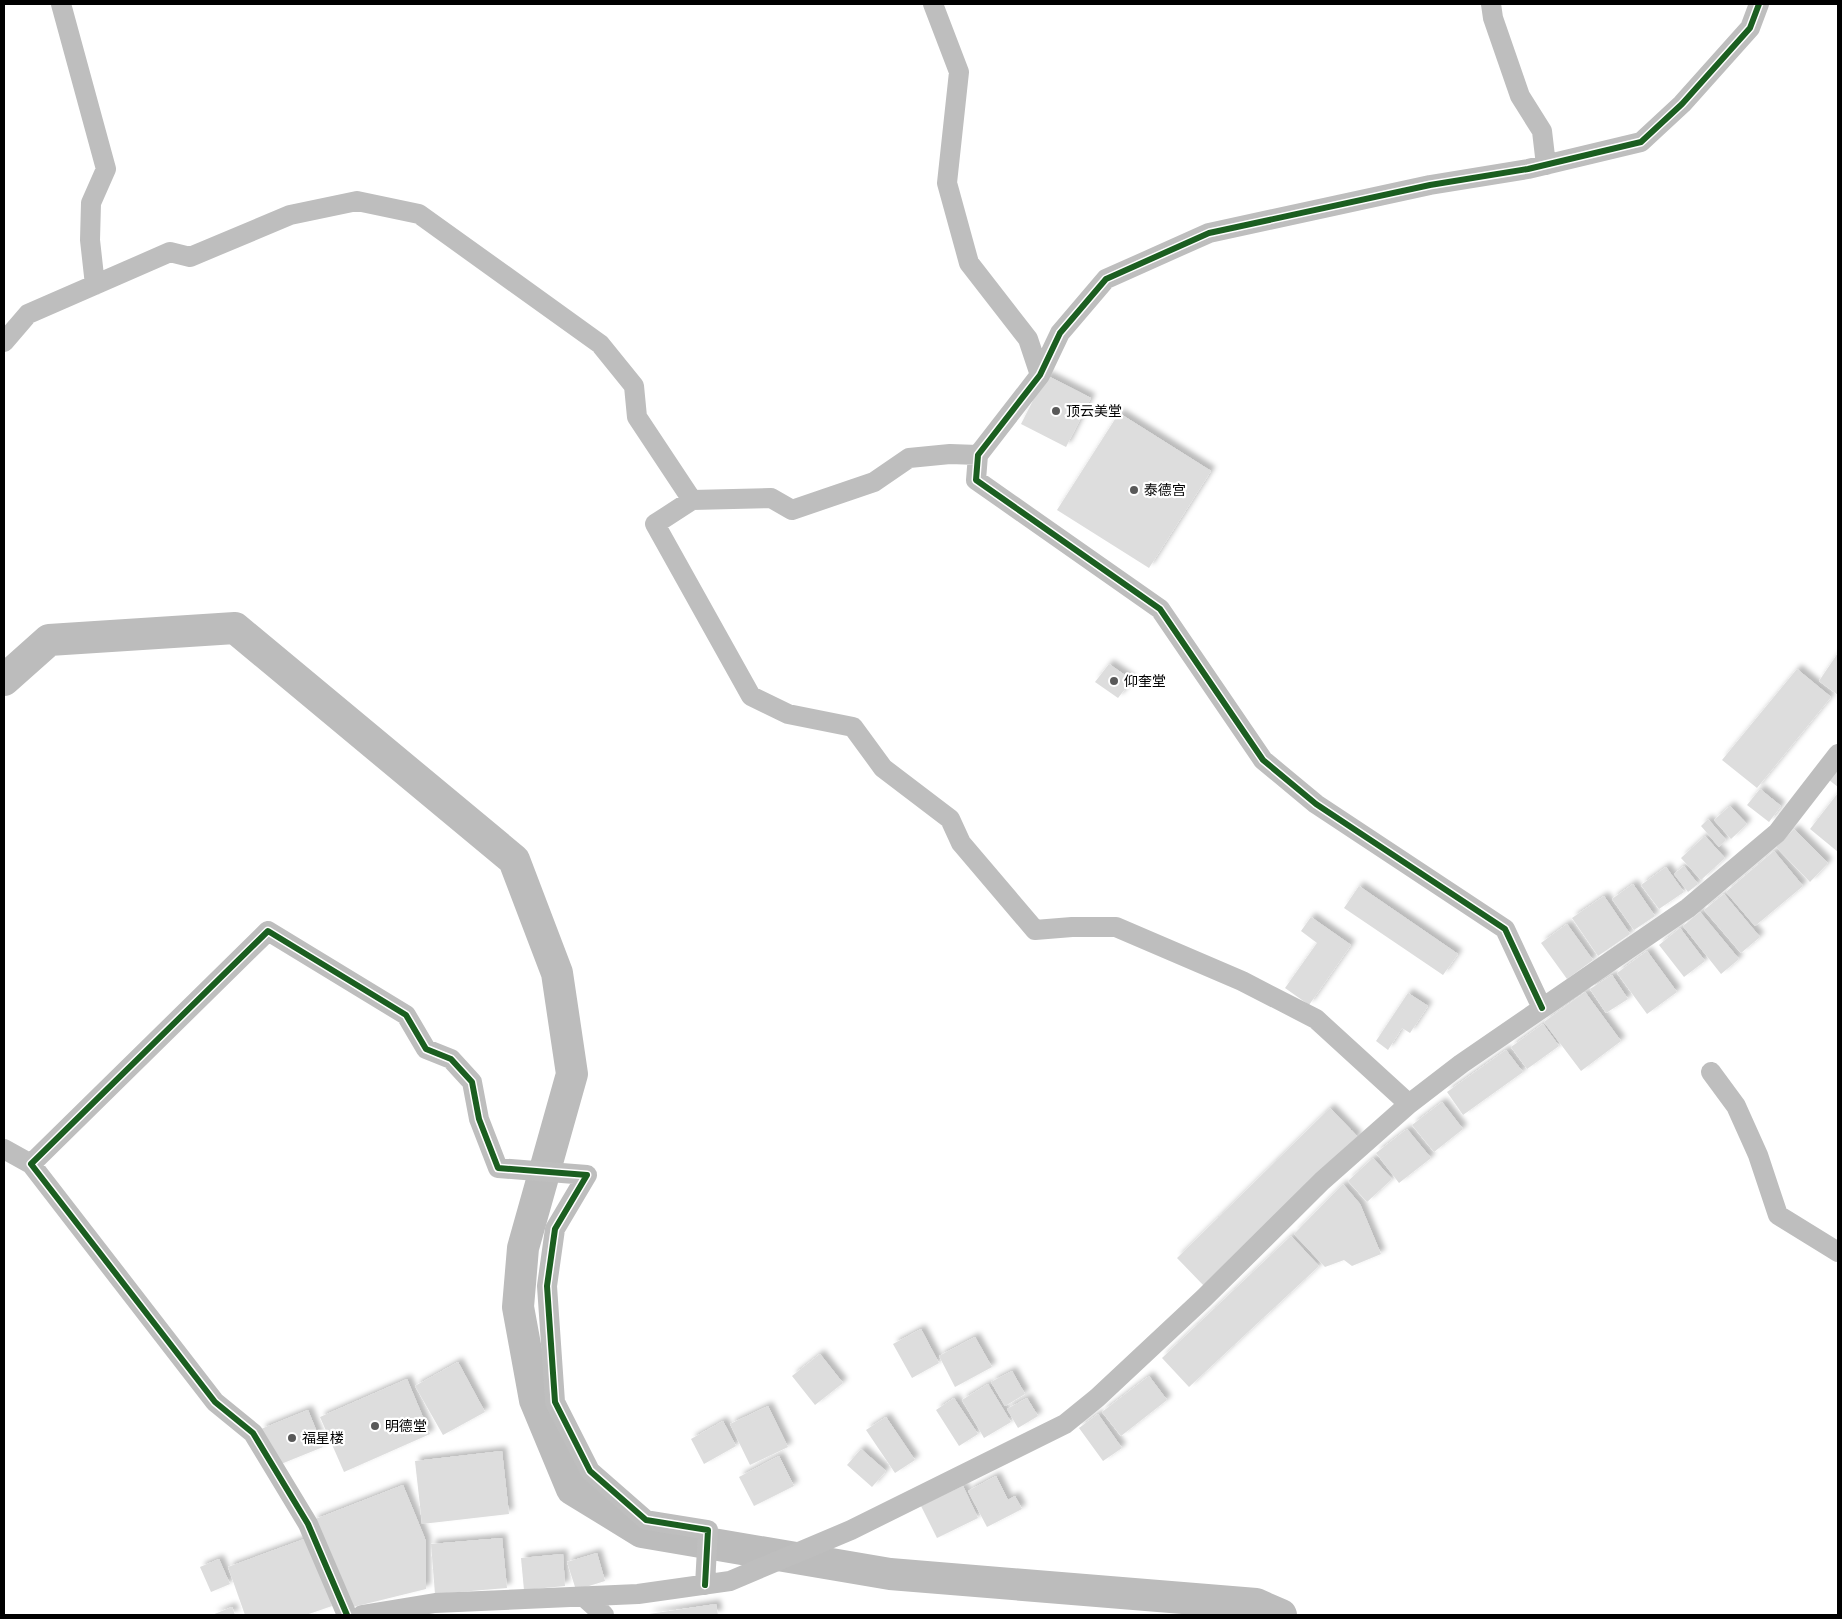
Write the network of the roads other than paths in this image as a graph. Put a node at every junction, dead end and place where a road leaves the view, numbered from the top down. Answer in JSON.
{"nodes":[{"id":1,"x":61,"y":4,"type":"edge"},
{"id":2,"x":933,"y":4,"type":"edge"},
{"id":3,"x":1491,"y":4,"type":"edge"},
{"id":4,"x":1759,"y":4,"type":"edge"},
{"id":5,"x":1546,"y":165,"type":"junction"},
{"id":6,"x":95,"y":285,"type":"junction"},
{"id":7,"x":4,"y":342,"type":"edge"},
{"id":8,"x":1040,"y":376,"type":"junction"},
{"id":9,"x":978,"y":456,"type":"junction"},
{"id":10,"x":692,"y":500,"type":"junction"},
{"id":11,"x":1838,"y":754,"type":"edge"},
{"id":12,"x":1542,"y":1008,"type":"junction"},
{"id":13,"x":1711,"y":1072,"type":"dead end"},
{"id":14,"x":1409,"y":1104,"type":"junction"},
{"id":15,"x":4,"y":1148,"type":"edge"},
{"id":16,"x":31,"y":1164,"type":"junction"},
{"id":17,"x":1838,"y":1252,"type":"edge"},
{"id":18,"x":705,"y":1578,"type":"junction"},
{"id":19,"x":584,"y":1597,"type":"junction"},
{"id":20,"x":346,"y":1615,"type":"edge"},
{"id":21,"x":362,"y":1615,"type":"edge"},
{"id":22,"x":604,"y":1615,"type":"edge"}],
"edges":[{"from":1,"to":6,"type":"street"},
{"from":2,"to":8,"type":"street"},
{"from":3,"to":5,"type":"street"},
{"from":4,"to":5,"type":"street"},
{"from":5,"to":8,"type":"street"},
{"from":6,"to":7,"type":"street"},
{"from":6,"to":10,"type":"street"},
{"from":8,"to":9,"type":"street"},
{"from":9,"to":10,"type":"street"},
{"from":9,"to":12,"type":"street"},
{"from":10,"to":14,"type":"street"},
{"from":11,"to":12,"type":"street"},
{"from":12,"to":14,"type":"street"},
{"from":13,"to":17,"type":"street"},
{"from":14,"to":18,"type":"street"},
{"from":15,"to":16,"type":"street"},
{"from":16,"to":18,"type":"street"},
{"from":16,"to":20,"type":"street"},
{"from":18,"to":19,"type":"street"},
{"from":19,"to":21,"type":"street"},
{"from":19,"to":22,"type":"street"}]}
